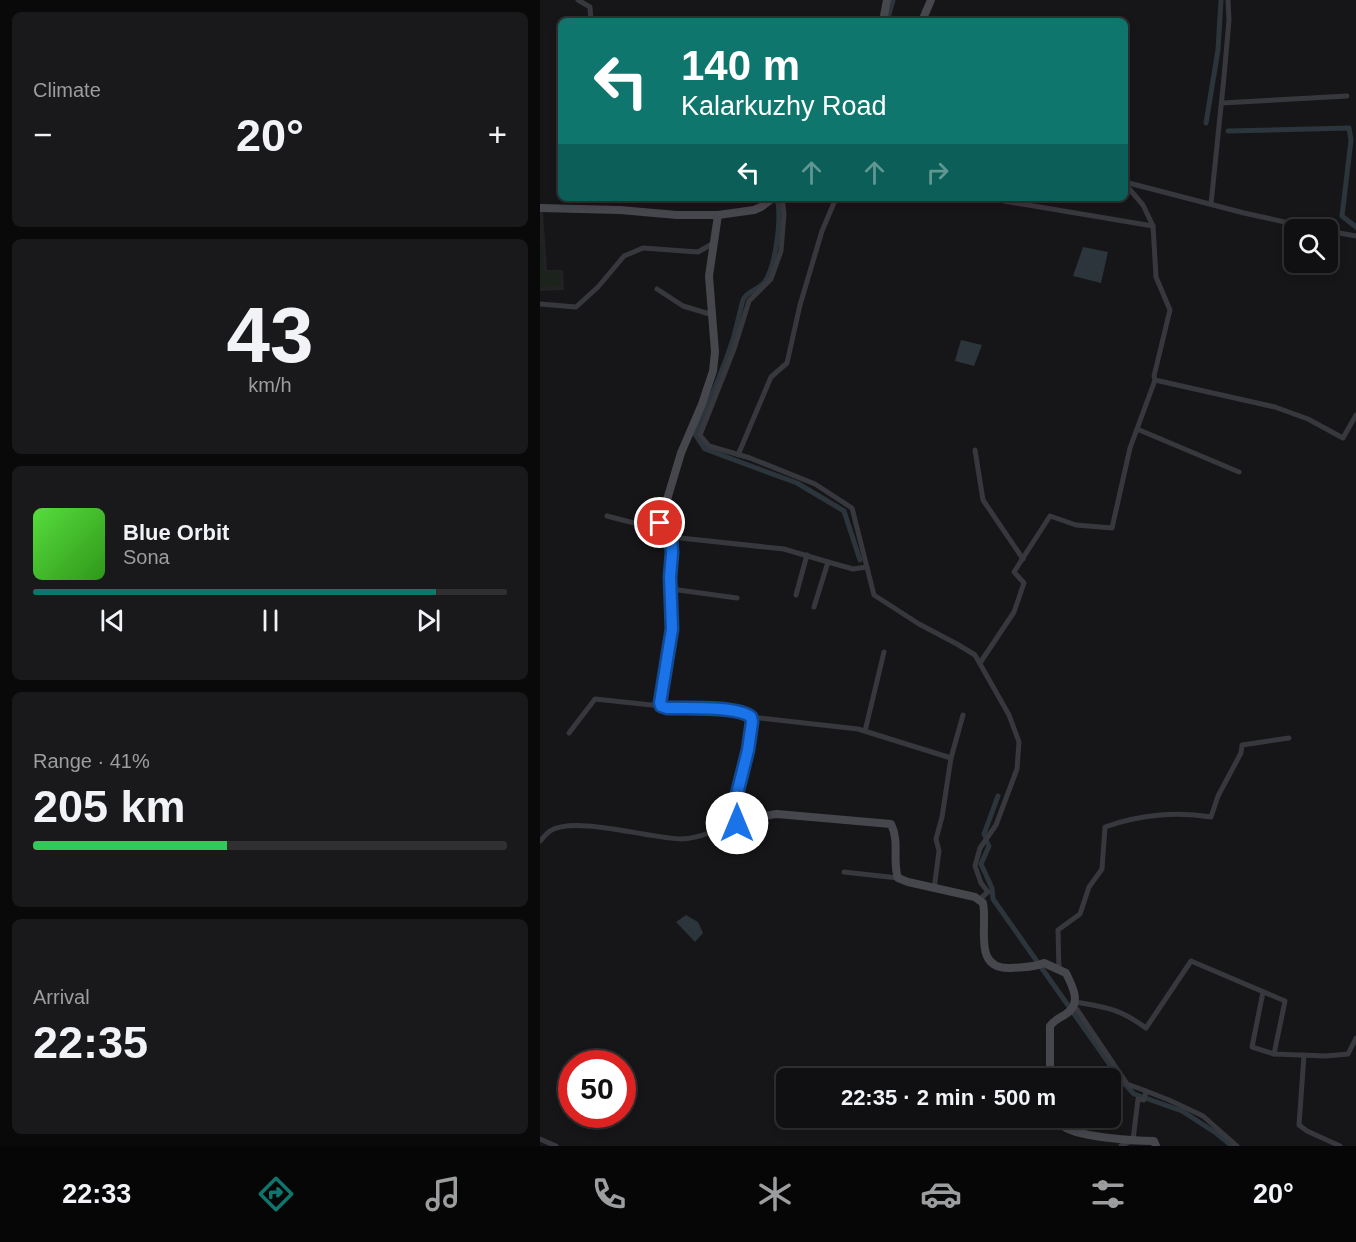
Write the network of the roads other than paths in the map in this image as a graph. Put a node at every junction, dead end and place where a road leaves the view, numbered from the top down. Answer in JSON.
{"nodes":[{"id":1,"x":578,"y":0,"type":"edge"},
{"id":2,"x":887,"y":0,"type":"edge"},
{"id":3,"x":931,"y":0,"type":"edge"},
{"id":4,"x":1228,"y":0,"type":"edge"},
{"id":5,"x":591,"y":18,"type":"edge"},
{"id":6,"x":884,"y":18,"type":"edge"},
{"id":7,"x":923,"y":18,"type":"edge"},
{"id":8,"x":1347,"y":96,"type":"dead end"},
{"id":9,"x":1222,"y":103,"type":"junction"},
{"id":10,"x":1128,"y":184,"type":"edge"},
{"id":11,"x":1128,"y":187,"type":"edge"},
{"id":12,"x":768,"y":201,"type":"edge"},
{"id":13,"x":782,"y":201,"type":"edge"},
{"id":14,"x":835,"y":201,"type":"edge"},
{"id":15,"x":1004,"y":201,"type":"edge"},
{"id":16,"x":1211,"y":204,"type":"junction"},
{"id":17,"x":540,"y":208,"type":"edge"},
{"id":18,"x":718,"y":215,"type":"junction"},
{"id":19,"x":1284,"y":221,"type":"edge"},
{"id":20,"x":1153,"y":226,"type":"junction"},
{"id":21,"x":1338,"y":233,"type":"edge"},
{"id":22,"x":1356,"y":236,"type":"edge"},
{"id":23,"x":712,"y":244,"type":"junction"},
{"id":24,"x":657,"y":290,"type":"dead end"},
{"id":25,"x":540,"y":304,"type":"edge"},
{"id":26,"x":712,"y":315,"type":"junction"},
{"id":27,"x":1155,"y":380,"type":"junction"},
{"id":28,"x":1356,"y":415,"type":"edge"},
{"id":29,"x":1137,"y":429,"type":"junction"},
{"id":30,"x":975,"y":450,"type":"dead end"},
{"id":31,"x":738,"y":455,"type":"junction"},
{"id":32,"x":1239,"y":472,"type":"dead end"},
{"id":33,"x":607,"y":516,"type":"dead end"},
{"id":34,"x":661,"y":530,"type":"junction"},
{"id":35,"x":671,"y":537,"type":"junction"},
{"id":36,"x":807,"y":555,"type":"junction"},
{"id":37,"x":1023,"y":559,"type":"junction"},
{"id":38,"x":828,"y":562,"type":"junction"},
{"id":39,"x":867,"y":567,"type":"junction"},
{"id":40,"x":671,"y":589,"type":"junction"},
{"id":41,"x":796,"y":595,"type":"dead end"},
{"id":42,"x":737,"y":598,"type":"dead end"},
{"id":43,"x":814,"y":607,"type":"dead end"},
{"id":44,"x":884,"y":652,"type":"dead end"},
{"id":45,"x":980,"y":663,"type":"junction"},
{"id":46,"x":661,"y":706,"type":"junction"},
{"id":47,"x":963,"y":715,"type":"dead end"},
{"id":48,"x":751,"y":717,"type":"junction"},
{"id":49,"x":865,"y":731,"type":"junction"},
{"id":50,"x":569,"y":733,"type":"dead end"},
{"id":51,"x":1289,"y":738,"type":"dead end"},
{"id":52,"x":951,"y":758,"type":"junction"},
{"id":53,"x":734,"y":821,"type":"junction"},
{"id":54,"x":540,"y":841,"type":"edge"},
{"id":55,"x":844,"y":872,"type":"dead end"},
{"id":56,"x":898,"y":878,"type":"junction"},
{"id":57,"x":934,"y":889,"type":"junction"},
{"id":58,"x":980,"y":899,"type":"junction"},
{"id":59,"x":1059,"y":971,"type":"junction"},
{"id":60,"x":1263,"y":992,"type":"junction"},
{"id":61,"x":1073,"y":1006,"type":"junction"},
{"id":62,"x":1356,"y":1038,"type":"edge"},
{"id":63,"x":1274,"y":1054,"type":"junction"},
{"id":64,"x":1304,"y":1055,"type":"junction"},
{"id":65,"x":1050,"y":1068,"type":"edge"},
{"id":66,"x":1146,"y":1094,"type":"junction"},
{"id":67,"x":1067,"y":1128,"type":"edge"},
{"id":68,"x":540,"y":1139,"type":"edge"},
{"id":69,"x":1133,"y":1140,"type":"junction"},
{"id":70,"x":1121,"y":1143,"type":"edge"},
{"id":71,"x":556,"y":1146,"type":"edge"},
{"id":72,"x":1156,"y":1146,"type":"edge"},
{"id":73,"x":1237,"y":1146,"type":"edge"},
{"id":74,"x":1340,"y":1146,"type":"edge"}],
"edges":[{"from":1,"to":5,"type":"street"},
{"from":2,"to":6,"type":"main road"},
{"from":3,"to":7,"type":"main road"},
{"from":4,"to":9,"type":"street"},
{"from":8,"to":9,"type":"street"},
{"from":9,"to":16,"type":"street"},
{"from":10,"to":16,"type":"street"},
{"from":11,"to":20,"type":"street"},
{"from":12,"to":18,"type":"main road"},
{"from":13,"to":31,"type":"street"},
{"from":14,"to":31,"type":"street"},
{"from":15,"to":20,"type":"street"},
{"from":16,"to":19,"type":"street"},
{"from":17,"to":18,"type":"main road"},
{"from":18,"to":23,"type":"main road"},
{"from":20,"to":27,"type":"street"},
{"from":21,"to":22,"type":"street"},
{"from":23,"to":25,"type":"street"},
{"from":23,"to":26,"type":"main road"},
{"from":24,"to":26,"type":"street"},
{"from":26,"to":34,"type":"main road"},
{"from":27,"to":28,"type":"street"},
{"from":27,"to":29,"type":"street"},
{"from":29,"to":32,"type":"street"},
{"from":29,"to":37,"type":"street"},
{"from":30,"to":37,"type":"street"},
{"from":31,"to":39,"type":"street"},
{"from":33,"to":34,"type":"street"},
{"from":34,"to":35,"type":"main road"},
{"from":35,"to":36,"type":"street"},
{"from":35,"to":40,"type":"main road"},
{"from":36,"to":38,"type":"street"},
{"from":36,"to":41,"type":"street"},
{"from":37,"to":45,"type":"street"},
{"from":38,"to":39,"type":"street"},
{"from":38,"to":43,"type":"street"},
{"from":39,"to":45,"type":"street"},
{"from":40,"to":42,"type":"street"},
{"from":40,"to":46,"type":"main road"},
{"from":44,"to":49,"type":"street"},
{"from":45,"to":58,"type":"street"},
{"from":46,"to":48,"type":"main road"},
{"from":46,"to":50,"type":"street"},
{"from":47,"to":52,"type":"street"},
{"from":48,"to":49,"type":"street"},
{"from":48,"to":53,"type":"main road"},
{"from":49,"to":52,"type":"street"},
{"from":51,"to":59,"type":"street"},
{"from":52,"to":57,"type":"street"},
{"from":53,"to":54,"type":"street"},
{"from":53,"to":56,"type":"main road"},
{"from":55,"to":56,"type":"street"},
{"from":56,"to":57,"type":"main road"},
{"from":57,"to":58,"type":"main road"},
{"from":58,"to":59,"type":"main road"},
{"from":59,"to":61,"type":"main road"},
{"from":60,"to":61,"type":"street"},
{"from":60,"to":63,"type":"street"},
{"from":60,"to":63,"type":"street"},
{"from":61,"to":65,"type":"main road"},
{"from":61,"to":66,"type":"street"},
{"from":62,"to":64,"type":"street"},
{"from":63,"to":64,"type":"street"},
{"from":64,"to":74,"type":"street"},
{"from":66,"to":69,"type":"street"},
{"from":66,"to":73,"type":"street"},
{"from":67,"to":70,"type":"main road"},
{"from":68,"to":71,"type":"street"},
{"from":69,"to":70,"type":"main road"},
{"from":69,"to":72,"type":"main road"}]}
